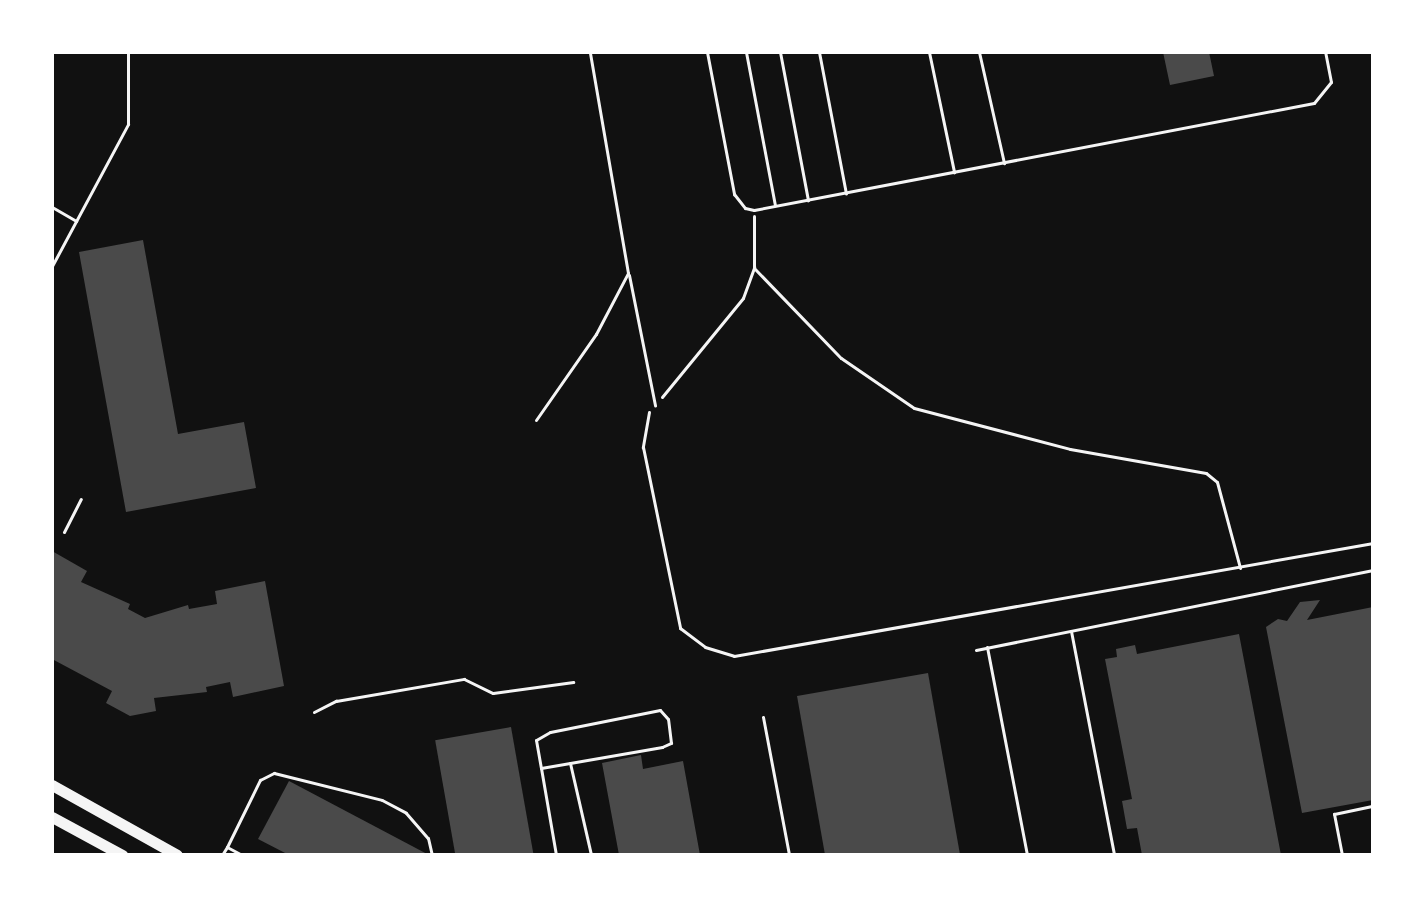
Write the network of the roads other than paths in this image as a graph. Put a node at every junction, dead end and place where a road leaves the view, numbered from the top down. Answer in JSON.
{"nodes":[{"id":1,"x":128,"y":52,"type":"edge"},
{"id":2,"x":590,"y":52,"type":"edge"},
{"id":3,"x":707,"y":52,"type":"edge"},
{"id":4,"x":746,"y":52,"type":"edge"},
{"id":5,"x":780,"y":52,"type":"edge"},
{"id":6,"x":819,"y":52,"type":"edge"},
{"id":7,"x":929,"y":52,"type":"edge"},
{"id":8,"x":979,"y":52,"type":"edge"},
{"id":9,"x":1325,"y":52,"type":"edge"},
{"id":10,"x":1004,"y":163,"type":"junction"},
{"id":11,"x":954,"y":172,"type":"junction"},
{"id":12,"x":846,"y":193,"type":"junction"},
{"id":13,"x":808,"y":200,"type":"junction"},
{"id":14,"x":775,"y":206,"type":"junction"},
{"id":15,"x":52,"y":207,"type":"edge"},
{"id":16,"x":76,"y":221,"type":"junction"},
{"id":17,"x":52,"y":266,"type":"edge"},
{"id":18,"x":628,"y":273,"type":"junction"},
{"id":19,"x":655,"y":405,"type":"road end"},
{"id":20,"x":536,"y":420,"type":"dead end"},
{"id":21,"x":81,"y":499,"type":"dead end"},
{"id":22,"x":64,"y":532,"type":"dead end"},
{"id":23,"x":1373,"y":570,"type":"edge"},
{"id":24,"x":1071,"y":630,"type":"junction"},
{"id":25,"x":987,"y":647,"type":"junction"},
{"id":26,"x":976,"y":650,"type":"dead end"},
{"id":27,"x":573,"y":682,"type":"dead end"},
{"id":28,"x":314,"y":712,"type":"dead end"},
{"id":29,"x":763,"y":717,"type":"dead end"},
{"id":30,"x":570,"y":763,"type":"junction"},
{"id":31,"x":541,"y":768,"type":"junction"},
{"id":32,"x":52,"y":785,"type":"edge"},
{"id":33,"x":1373,"y":806,"type":"edge"},
{"id":34,"x":52,"y":817,"type":"edge"},
{"id":35,"x":227,"y":847,"type":"junction"},
{"id":36,"x":122,"y":855,"type":"edge"},
{"id":37,"x":177,"y":855,"type":"edge"},
{"id":38,"x":222,"y":855,"type":"edge"},
{"id":39,"x":242,"y":855,"type":"edge"},
{"id":40,"x":432,"y":855,"type":"edge"},
{"id":41,"x":556,"y":855,"type":"edge"},
{"id":42,"x":591,"y":855,"type":"edge"},
{"id":43,"x":789,"y":855,"type":"edge"},
{"id":44,"x":1027,"y":855,"type":"edge"},
{"id":45,"x":1114,"y":855,"type":"edge"},
{"id":46,"x":1342,"y":855,"type":"edge"}],
"edges":[{"from":1,"to":16,"type":"lane"},
{"from":2,"to":18,"type":"lane"},
{"from":3,"to":14,"type":"lane"},
{"from":4,"to":14,"type":"lane"},
{"from":5,"to":13,"type":"lane"},
{"from":6,"to":12,"type":"lane"},
{"from":7,"to":11,"type":"lane"},
{"from":8,"to":10,"type":"lane"},
{"from":9,"to":10,"type":"lane"},
{"from":10,"to":11,"type":"lane"},
{"from":11,"to":12,"type":"lane"},
{"from":12,"to":13,"type":"lane"},
{"from":13,"to":14,"type":"lane"},
{"from":15,"to":16,"type":"lane"},
{"from":16,"to":17,"type":"lane"},
{"from":18,"to":19,"type":"lane"},
{"from":18,"to":20,"type":"lane"},
{"from":21,"to":22,"type":"lane"},
{"from":23,"to":24,"type":"lane"},
{"from":24,"to":25,"type":"lane"},
{"from":24,"to":45,"type":"lane"},
{"from":25,"to":26,"type":"lane"},
{"from":25,"to":44,"type":"lane"},
{"from":27,"to":28,"type":"lane"},
{"from":29,"to":43,"type":"lane"},
{"from":30,"to":31,"type":"lane"},
{"from":30,"to":31,"type":"lane"},
{"from":30,"to":42,"type":"lane"},
{"from":31,"to":41,"type":"lane"},
{"from":32,"to":37,"type":"main road"},
{"from":33,"to":46,"type":"lane"},
{"from":34,"to":36,"type":"main road"},
{"from":35,"to":38,"type":"lane"},
{"from":35,"to":39,"type":"lane"},
{"from":35,"to":40,"type":"lane"}]}
